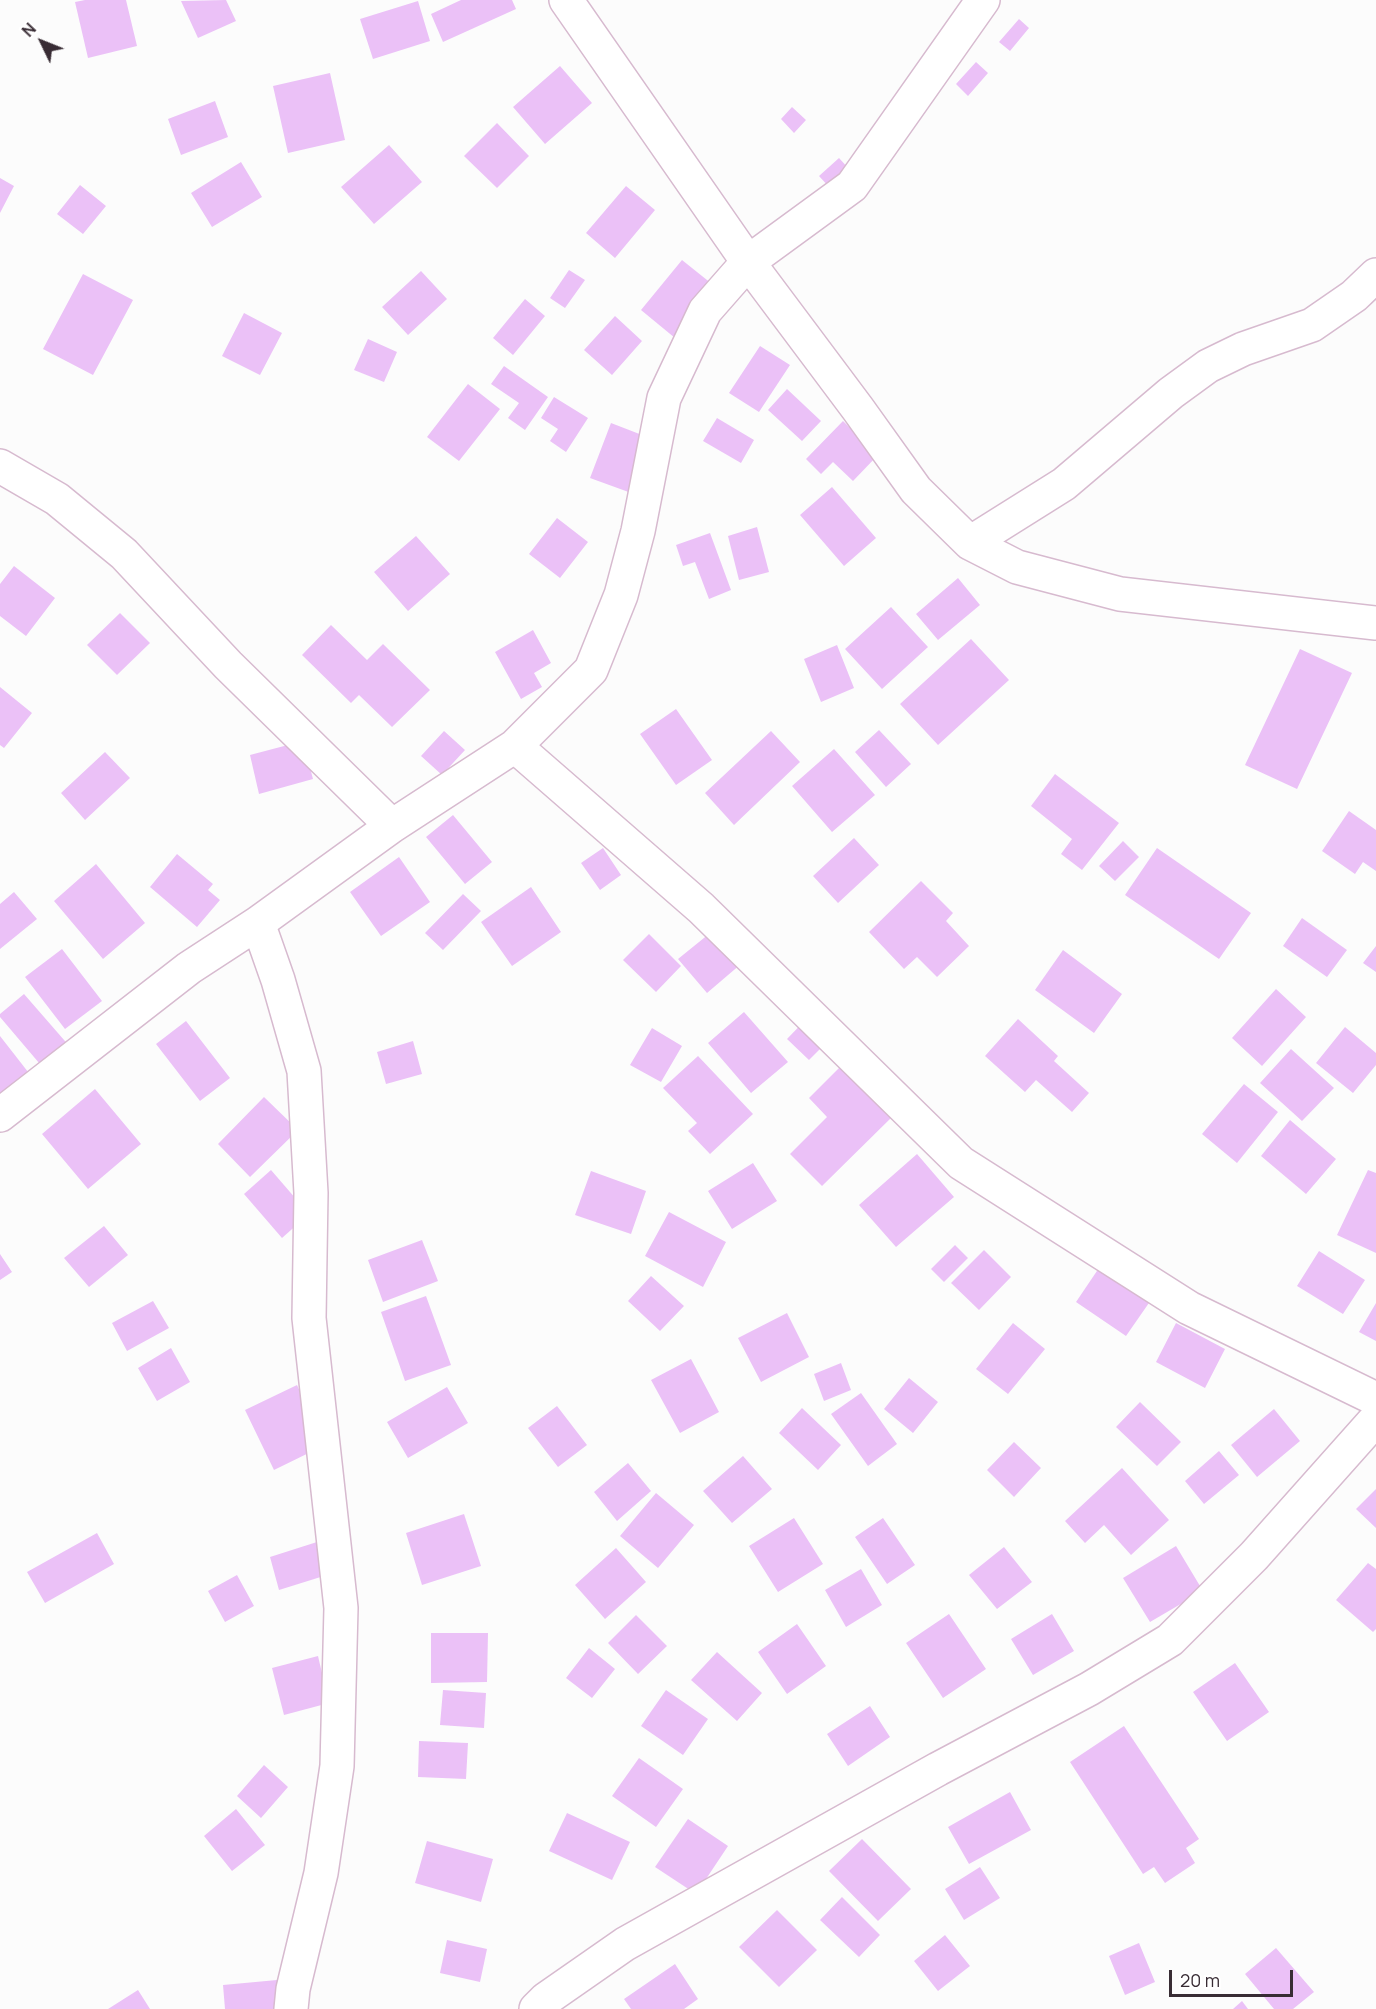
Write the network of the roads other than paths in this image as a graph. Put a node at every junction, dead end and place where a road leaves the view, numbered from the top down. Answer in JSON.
{"nodes":[{"id":1,"x":566,"y":0,"type":"edge"},
{"id":2,"x":983,"y":0,"type":"edge"},
{"id":3,"x":748,"y":262,"type":"junction"},
{"id":4,"x":1376,"y":275,"type":"edge"},
{"id":5,"x":0,"y":466,"type":"edge"},
{"id":6,"x":970,"y":543,"type":"junction"},
{"id":7,"x":1376,"y":623,"type":"edge"},
{"id":8,"x":515,"y":746,"type":"junction"},
{"id":9,"x":392,"y":826,"type":"junction"},
{"id":10,"x":258,"y":923,"type":"junction"},
{"id":11,"x":0,"y":1114,"type":"edge"},
{"id":12,"x":1376,"y":1399,"type":"edge"},
{"id":13,"x":1376,"y":1419,"type":"edge"},
{"id":14,"x":291,"y":2009,"type":"edge"},
{"id":15,"x":536,"y":2009,"type":"edge"}],
"edges":[{"from":1,"to":3,"type":"street"},
{"from":2,"to":3,"type":"street"},
{"from":3,"to":6,"type":"street"},
{"from":3,"to":8,"type":"street"},
{"from":4,"to":6,"type":"street"},
{"from":5,"to":9,"type":"street"},
{"from":6,"to":7,"type":"street"},
{"from":8,"to":9,"type":"street"},
{"from":8,"to":12,"type":"street"},
{"from":9,"to":10,"type":"street"},
{"from":10,"to":11,"type":"street"},
{"from":10,"to":14,"type":"street"},
{"from":13,"to":15,"type":"street"}]}
